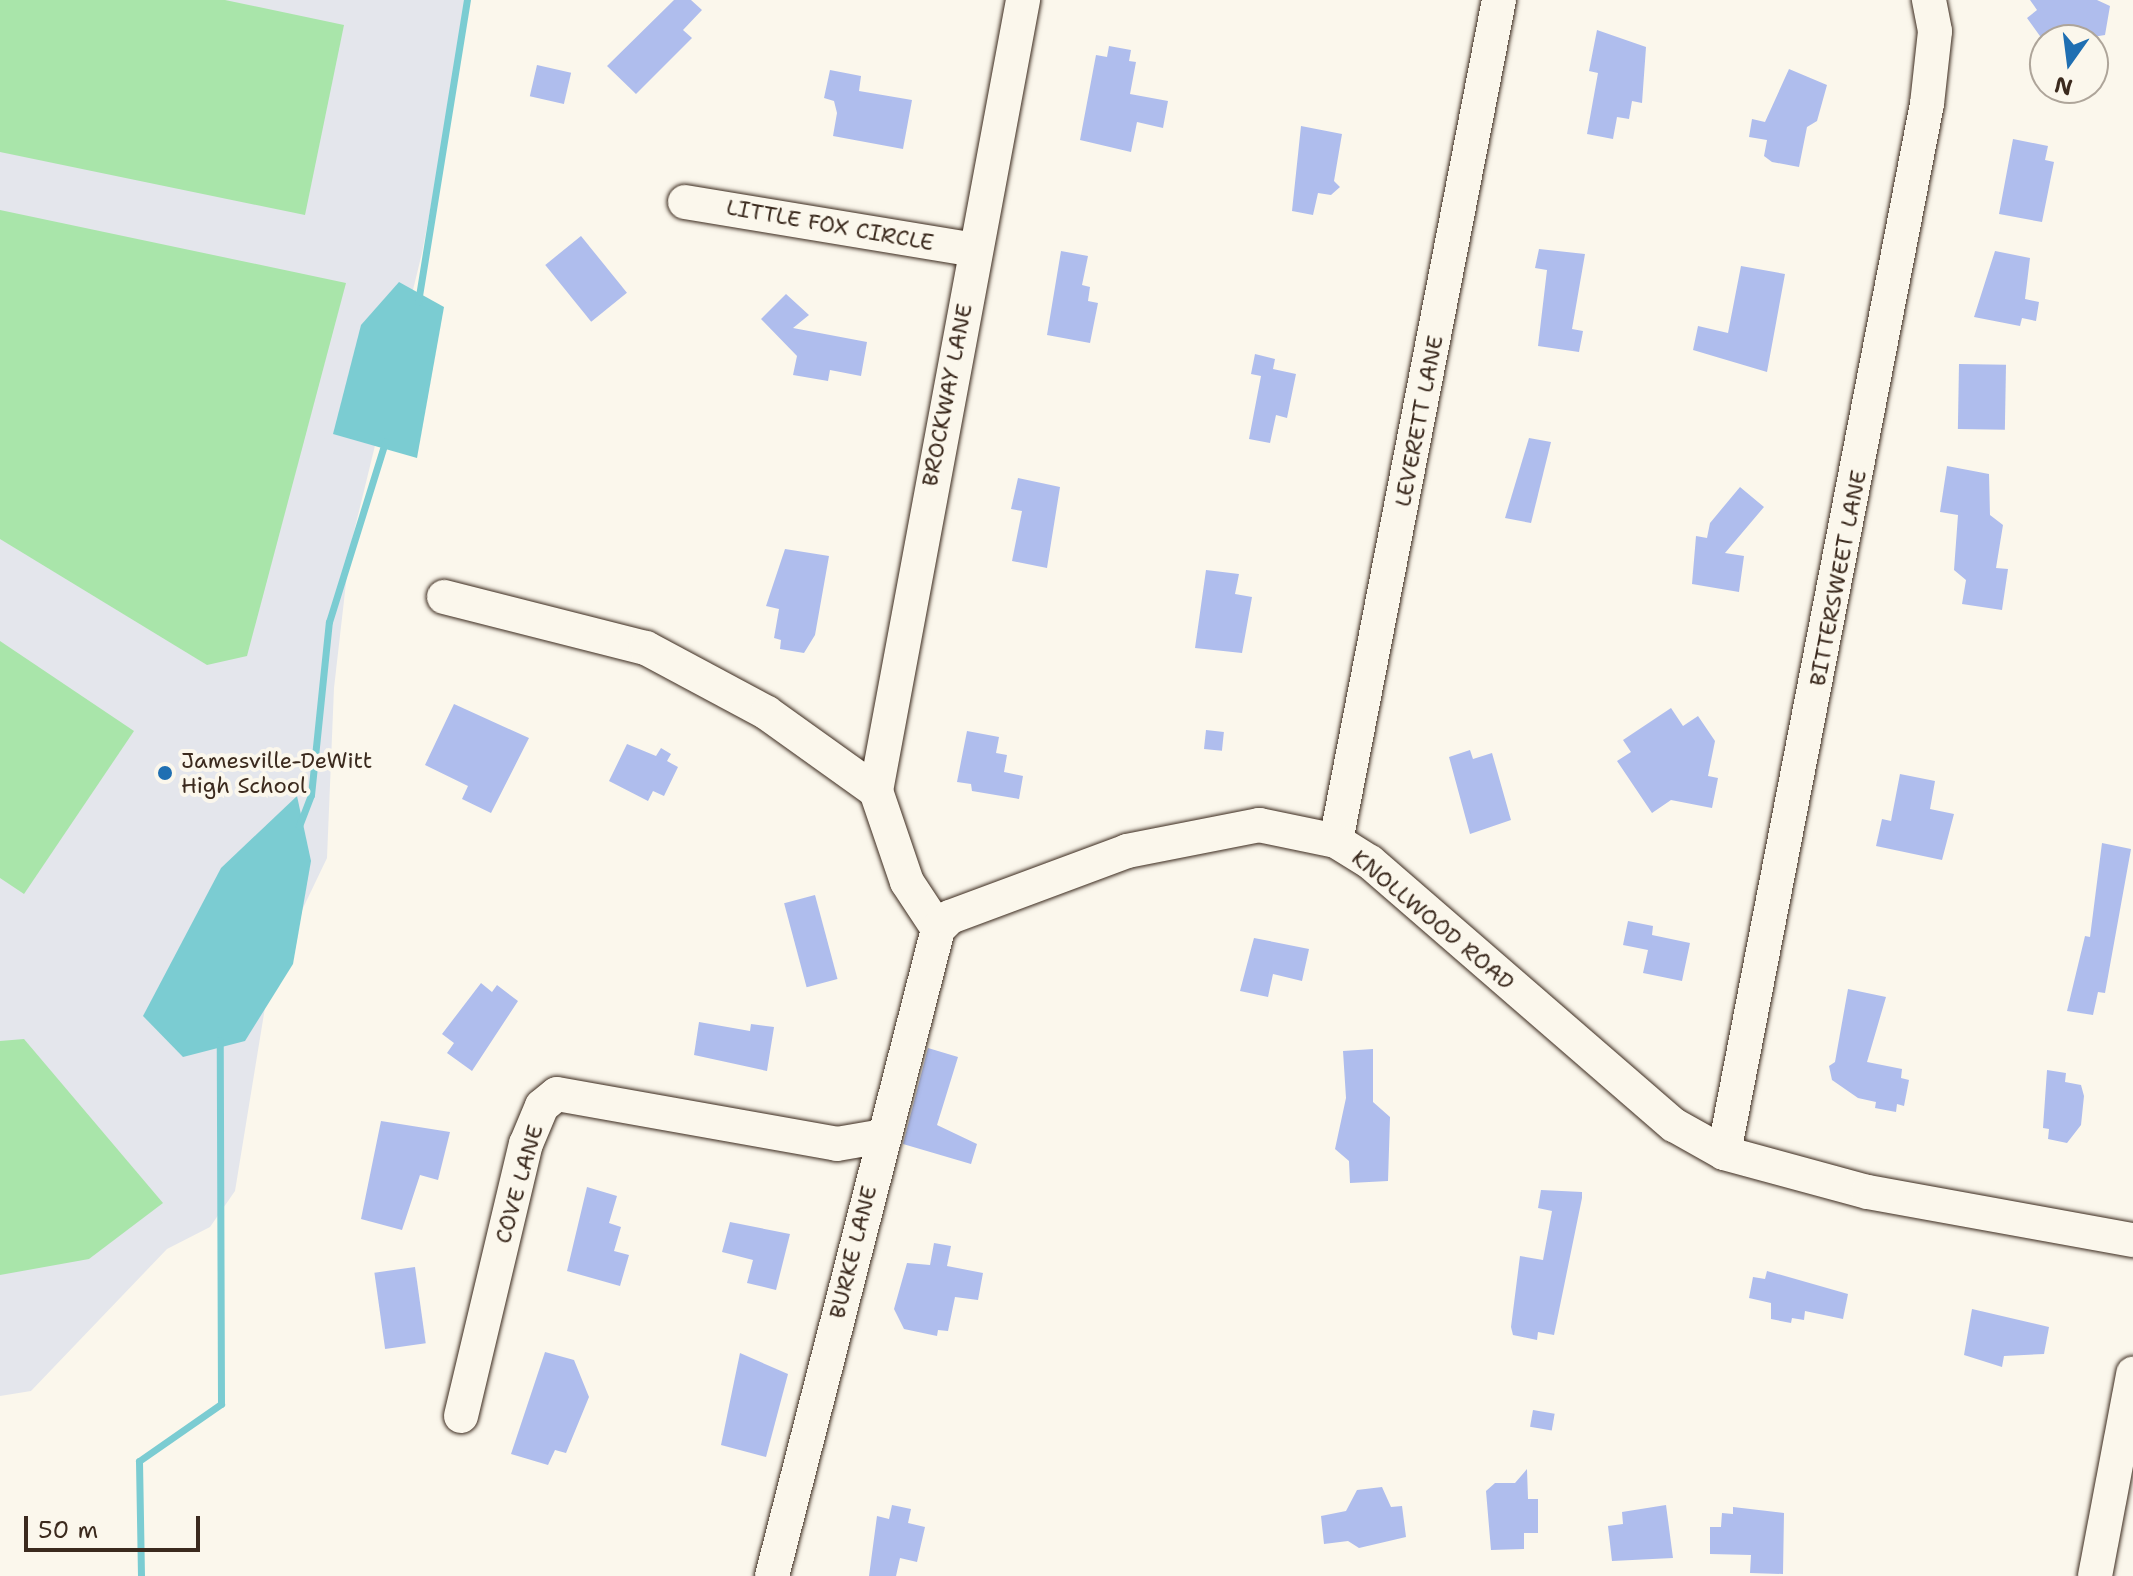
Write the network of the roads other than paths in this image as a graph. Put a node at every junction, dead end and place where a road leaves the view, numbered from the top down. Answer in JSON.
{"nodes":[{"id":1,"x":1023,"y":0,"type":"edge"},
{"id":2,"x":1499,"y":0,"type":"edge"},
{"id":3,"x":1929,"y":0,"type":"edge"},
{"id":4,"x":685,"y":202,"type":"dead end"},
{"id":5,"x":975,"y":250,"type":"junction"},
{"id":6,"x":444,"y":597,"type":"dead end"},
{"id":7,"x":876,"y":791,"type":"junction"},
{"id":8,"x":1336,"y":841,"type":"junction"},
{"id":9,"x":938,"y":929,"type":"junction"},
{"id":10,"x":883,"y":1136,"type":"junction"},
{"id":11,"x":1724,"y":1153,"type":"junction"},
{"id":12,"x":2133,"y":1240,"type":"edge"},
{"id":13,"x":2133,"y":1374,"type":"edge"},
{"id":14,"x":461,"y":1416,"type":"dead end"},
{"id":15,"x":772,"y":1576,"type":"edge"},
{"id":16,"x":2095,"y":1576,"type":"edge"}],
"edges":[{"from":1,"to":5,"type":"street","name":"BROCKWAY LANE"},
{"from":2,"to":8,"type":"street","name":"LEVERETT LANE"},
{"from":3,"to":11,"type":"street","name":"BITTERSWEET LANE"},
{"from":4,"to":5,"type":"street","name":"LITTLE FOX CIRCLE"},
{"from":5,"to":7,"type":"street","name":"BROCKWAY LANE"},
{"from":6,"to":7,"type":"street"},
{"from":7,"to":9,"type":"street"},
{"from":8,"to":9,"type":"street","name":"KNOLLWOOD ROAD"},
{"from":8,"to":11,"type":"street","name":"KNOLLWOOD ROAD"},
{"from":9,"to":10,"type":"street","name":"BURKE LANE"},
{"from":10,"to":14,"type":"street","name":"COVE LANE"},
{"from":10,"to":15,"type":"street","name":"BURKE LANE"},
{"from":11,"to":12,"type":"street","name":"KNOLLWOOD ROAD"},
{"from":13,"to":16,"type":"street"}]}
